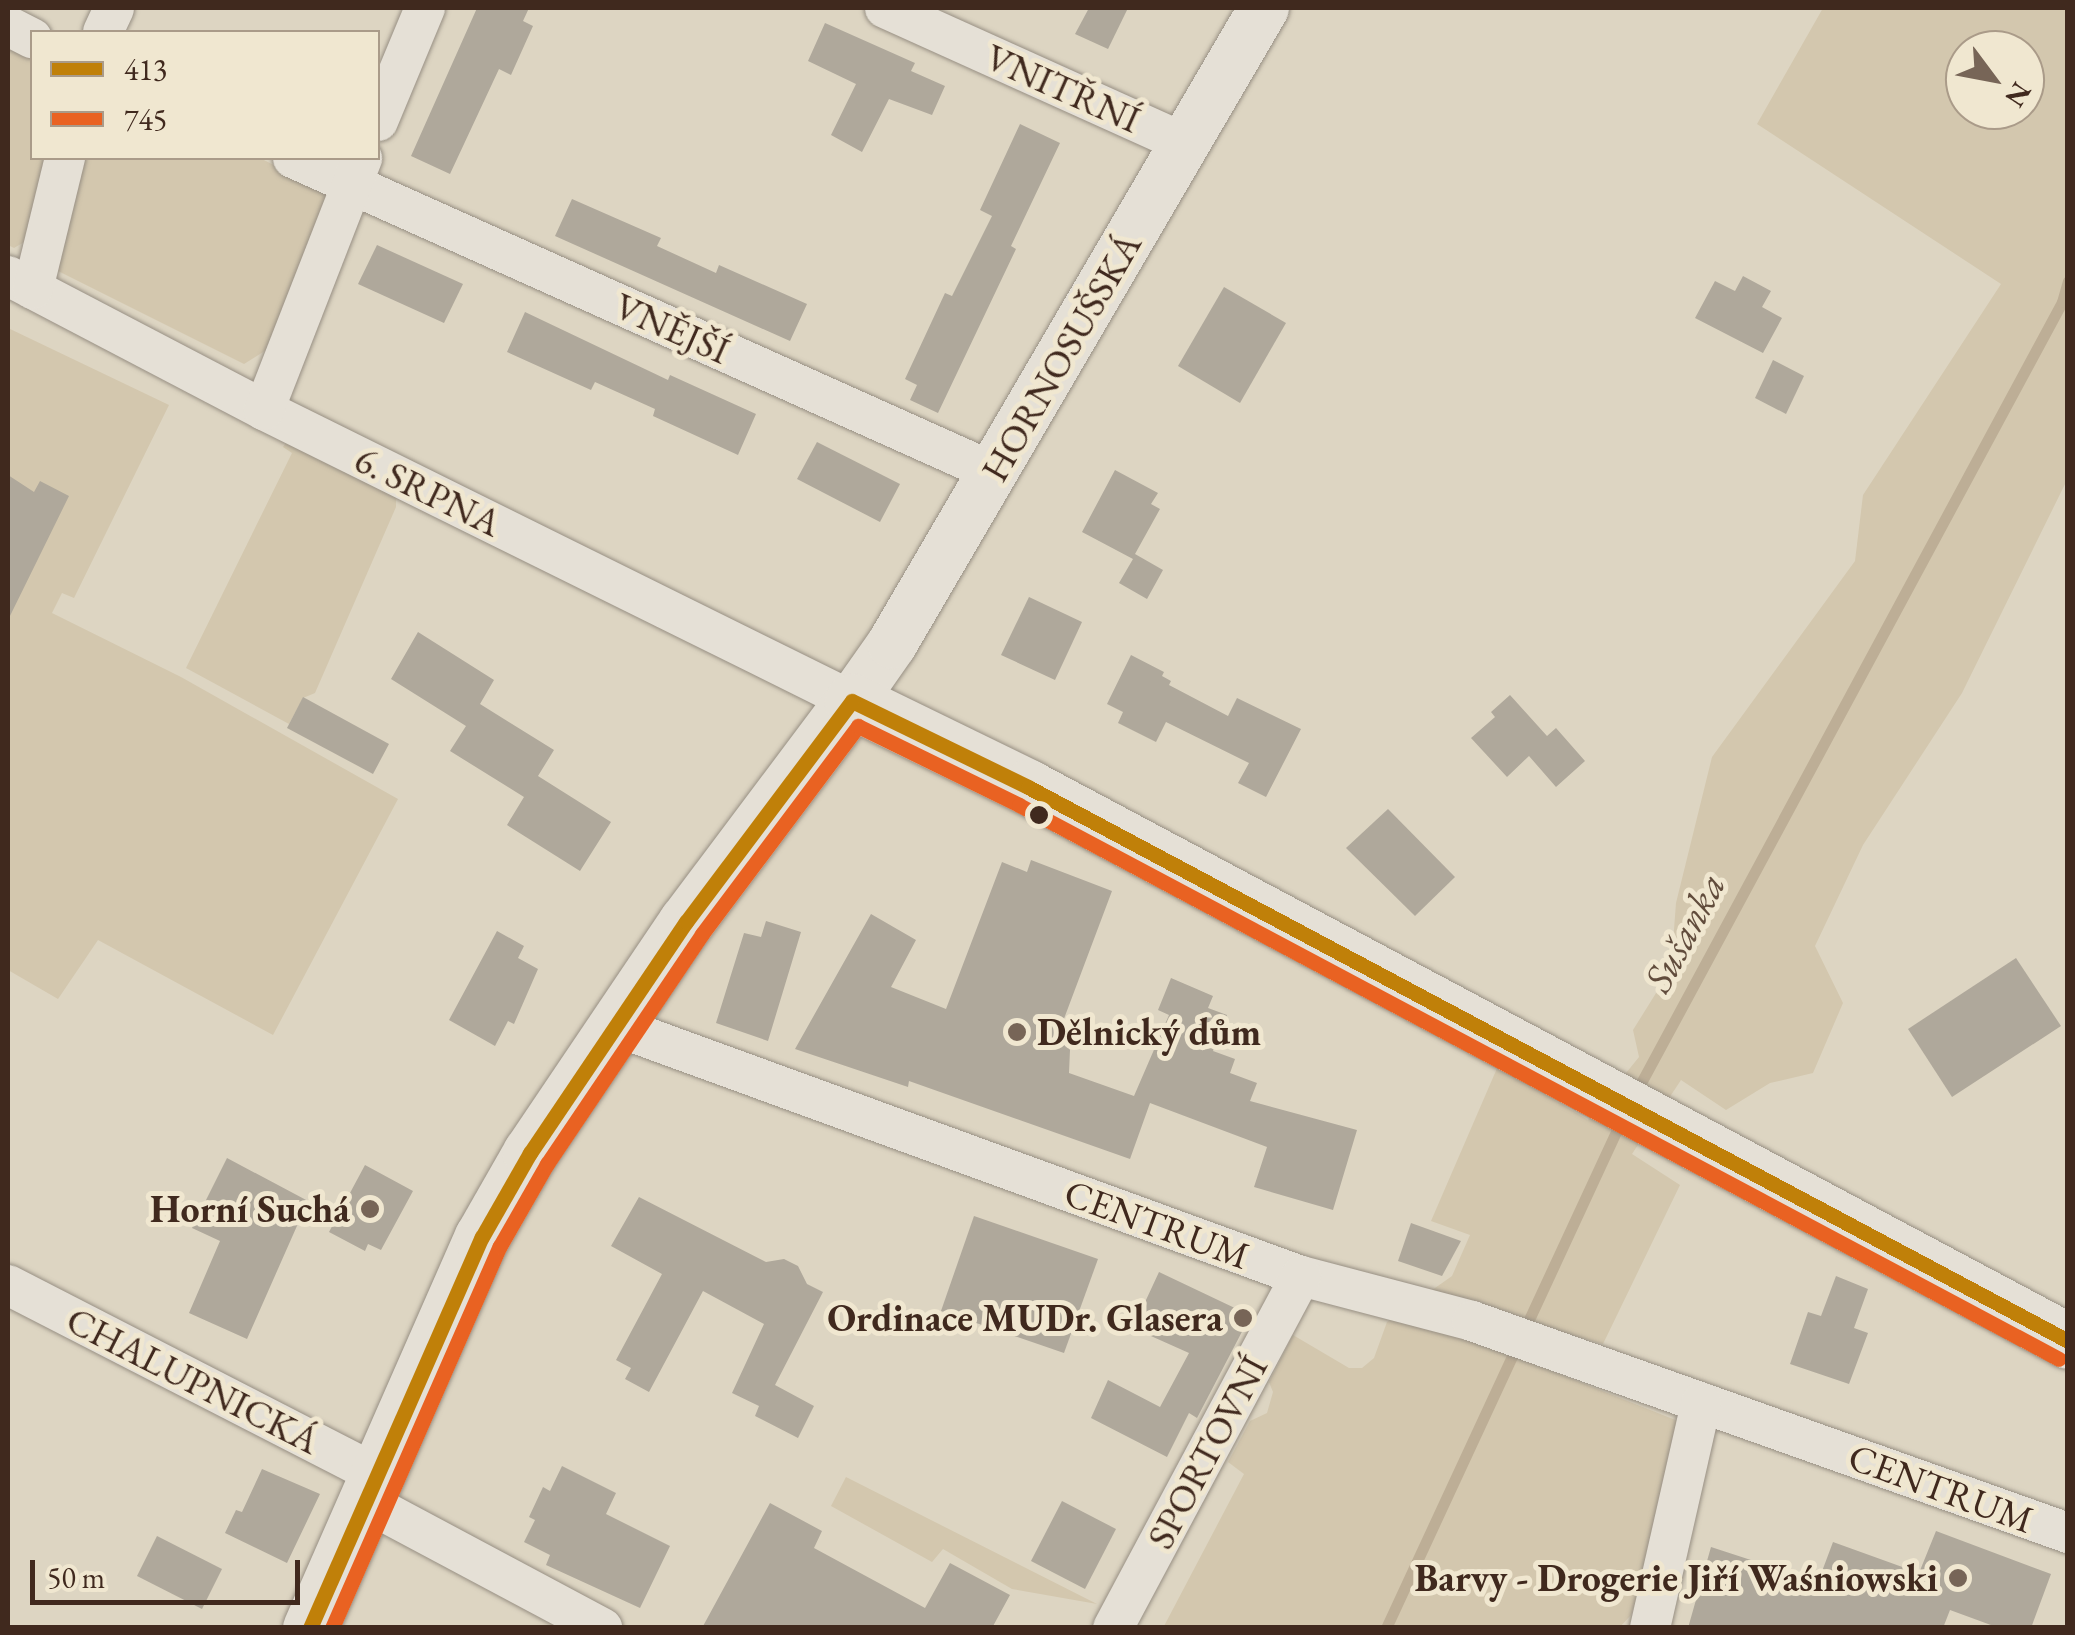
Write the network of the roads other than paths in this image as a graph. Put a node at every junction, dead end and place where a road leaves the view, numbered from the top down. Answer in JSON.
{"nodes":[{"id":1,"x":426,"y":8,"type":"edge"},
{"id":2,"x":885,"y":8,"type":"edge"},
{"id":3,"x":1264,"y":8,"type":"edge"},
{"id":4,"x":380,"y":116,"type":"edge"},
{"id":5,"x":1186,"y":144,"type":"junction"},
{"id":6,"x":65,"y":160,"type":"edge"},
{"id":7,"x":303,"y":160,"type":"edge"},
{"id":8,"x":357,"y":171,"type":"edge"},
{"id":9,"x":20,"y":282,"type":"edge"},
{"id":10,"x":264,"y":410,"type":"junction"},
{"id":11,"x":993,"y":472,"type":"junction"},
{"id":12,"x":852,"y":701,"type":"junction"},
{"id":13,"x":618,"y":1027,"type":"junction"},
{"id":14,"x":1301,"y":1276,"type":"junction"},
{"id":15,"x":8,"y":1285,"type":"edge"},
{"id":16,"x":2068,"y":1341,"type":"edge"},
{"id":17,"x":1701,"y":1403,"type":"junction"},
{"id":18,"x":372,"y":1489,"type":"junction"},
{"id":19,"x":2068,"y":1533,"type":"edge"},
{"id":20,"x":310,"y":1628,"type":"edge"},
{"id":21,"x":602,"y":1628,"type":"edge"},
{"id":22,"x":1113,"y":1628,"type":"edge"},
{"id":23,"x":1650,"y":1628,"type":"edge"}],
"edges":[{"from":1,"to":4,"type":"street"},
{"from":2,"to":5,"type":"street","name":"VNITŘNÍ"},
{"from":3,"to":5,"type":"street","name":"HORNOSUŠSKÁ"},
{"from":5,"to":11,"type":"street","name":"HORNOSUŠSKÁ"},
{"from":6,"to":9,"type":"street"},
{"from":7,"to":8,"type":"street","name":"VNĚJŠÍ"},
{"from":8,"to":10,"type":"street"},
{"from":8,"to":11,"type":"street","name":"VNĚJŠÍ"},
{"from":9,"to":10,"type":"street","name":"6. SRPNA"},
{"from":10,"to":12,"type":"street","name":"6. SRPNA"},
{"from":11,"to":12,"type":"street","name":"HORNOSUŠSKÁ"},
{"from":12,"to":13,"type":"main road"},
{"from":12,"to":16,"type":"main road"},
{"from":13,"to":14,"type":"street","name":"CENTRUM"},
{"from":13,"to":18,"type":"main road"},
{"from":14,"to":17,"type":"street","name":"CENTRUM"},
{"from":14,"to":22,"type":"street","name":"SPORTOVNÍ"},
{"from":15,"to":18,"type":"street","name":"CHALUPNICKÁ"},
{"from":17,"to":19,"type":"street","name":"CENTRUM"},
{"from":17,"to":23,"type":"street"},
{"from":18,"to":20,"type":"main road"},
{"from":18,"to":21,"type":"street","name":"CHALUPNICKÁ"}]}
